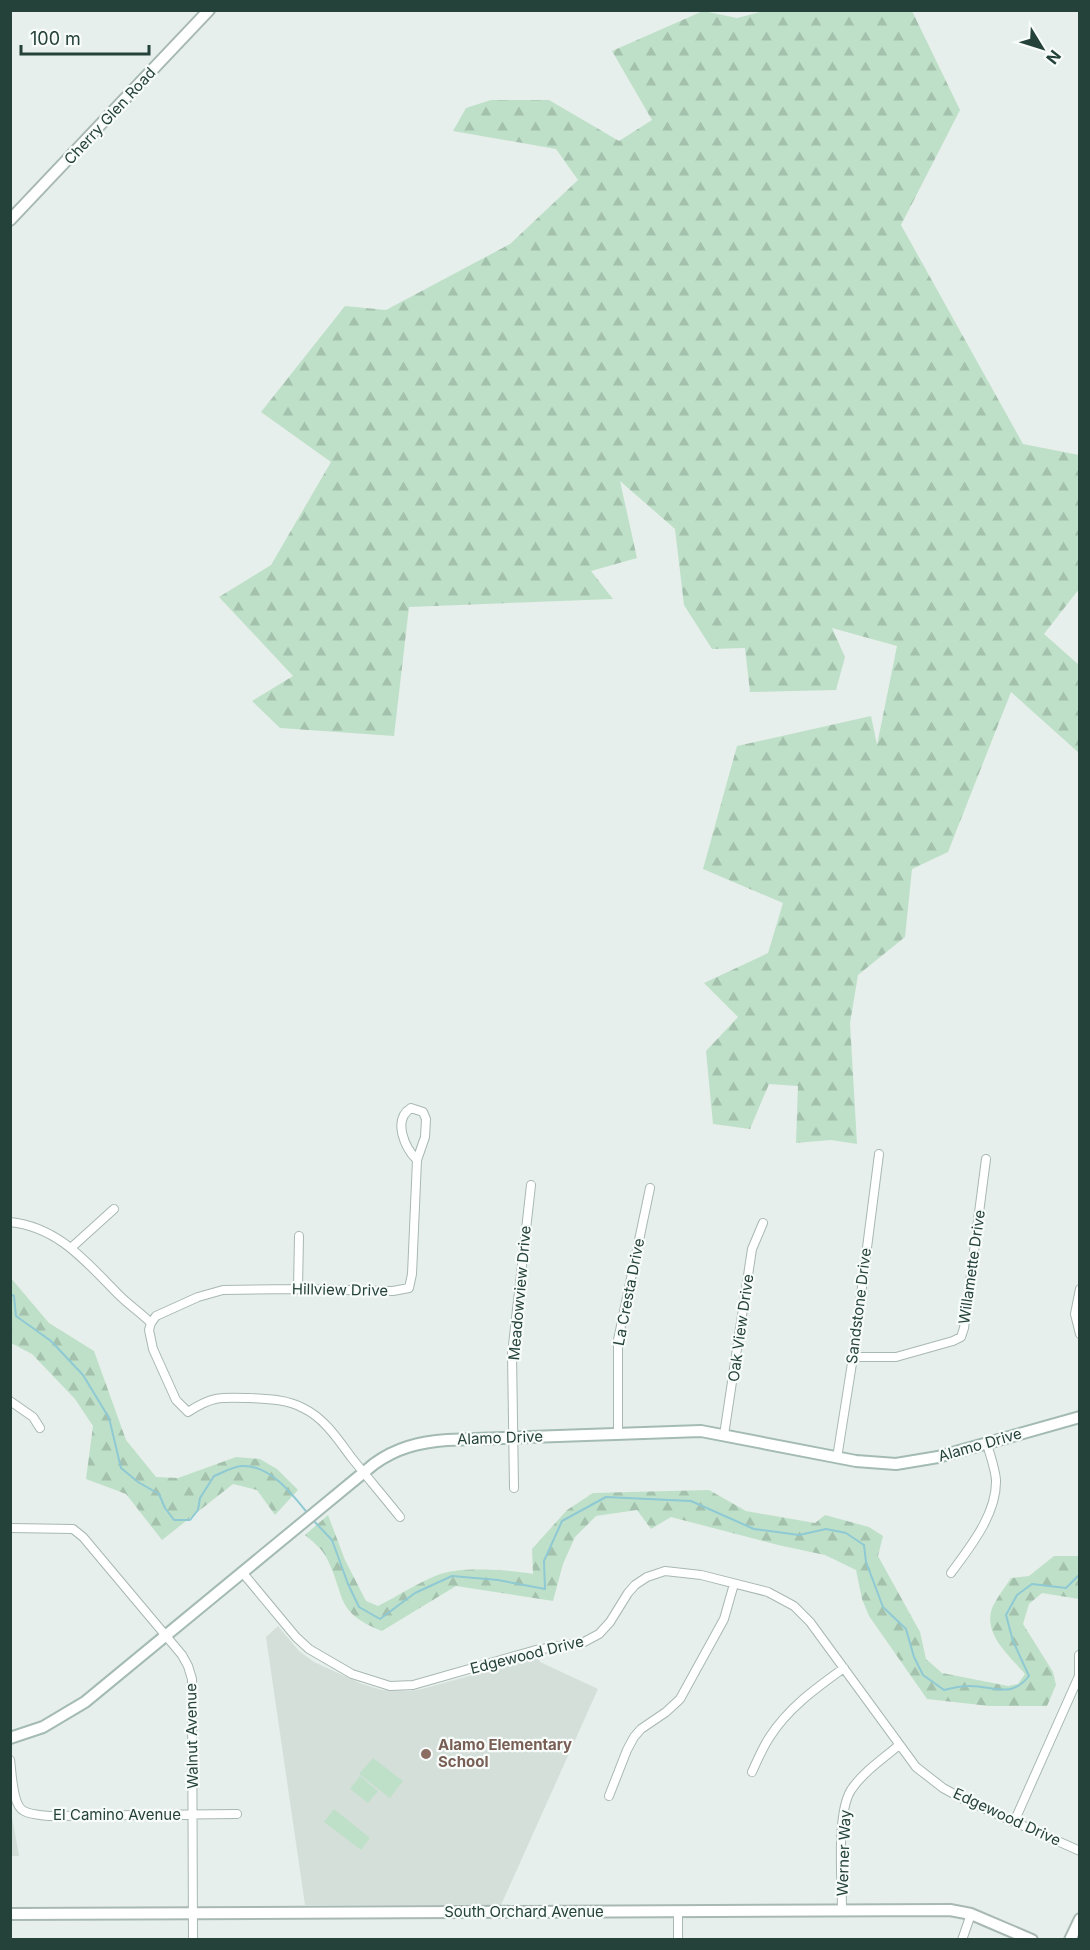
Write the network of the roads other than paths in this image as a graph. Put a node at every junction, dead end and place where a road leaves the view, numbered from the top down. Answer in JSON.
{"nodes":[{"id":1,"x":209,"y":10,"type":"edge"},
{"id":2,"x":10,"y":220,"type":"edge"},
{"id":3,"x":879,"y":1154,"type":"dead end"},
{"id":4,"x":986,"y":1159,"type":"dead end"},
{"id":5,"x":417,"y":1160,"type":"junction"},
{"id":6,"x":531,"y":1185,"type":"dead end"},
{"id":7,"x":650,"y":1188,"type":"dead end"},
{"id":8,"x":114,"y":1209,"type":"dead end"},
{"id":9,"x":10,"y":1222,"type":"edge"},
{"id":10,"x":763,"y":1223,"type":"dead end"},
{"id":11,"x":299,"y":1236,"type":"dead end"},
{"id":12,"x":72,"y":1247,"type":"junction"},
{"id":13,"x":298,"y":1289,"type":"junction"},
{"id":14,"x":1080,"y":1289,"type":"edge"},
{"id":15,"x":151,"y":1323,"type":"junction"},
{"id":16,"x":1080,"y":1334,"type":"edge"},
{"id":17,"x":853,"y":1357,"type":"junction"},
{"id":18,"x":10,"y":1401,"type":"edge"},
{"id":19,"x":1080,"y":1417,"type":"edge"},
{"id":20,"x":40,"y":1428,"type":"dead end"},
{"id":21,"x":618,"y":1433,"type":"junction"},
{"id":22,"x":724,"y":1435,"type":"junction"},
{"id":23,"x":514,"y":1437,"type":"junction"},
{"id":24,"x":987,"y":1443,"type":"junction"},
{"id":25,"x":837,"y":1458,"type":"junction"},
{"id":26,"x":363,"y":1472,"type":"junction"},
{"id":27,"x":514,"y":1488,"type":"dead end"},
{"id":28,"x":400,"y":1517,"type":"dead end"},
{"id":29,"x":10,"y":1528,"type":"edge"},
{"id":30,"x":242,"y":1572,"type":"junction"},
{"id":31,"x":951,"y":1573,"type":"dead end"},
{"id":32,"x":734,"y":1584,"type":"junction"},
{"id":33,"x":166,"y":1635,"type":"junction"},
{"id":34,"x":1079,"y":1655,"type":"edge"},
{"id":35,"x":844,"y":1668,"type":"junction"},
{"id":36,"x":10,"y":1738,"type":"edge"},
{"id":37,"x":899,"y":1745,"type":"junction"},
{"id":38,"x":10,"y":1760,"type":"edge"},
{"id":39,"x":752,"y":1772,"type":"dead end"},
{"id":40,"x":609,"y":1796,"type":"dead end"},
{"id":41,"x":237,"y":1814,"type":"dead end"},
{"id":42,"x":193,"y":1815,"type":"junction"},
{"id":43,"x":1014,"y":1822,"type":"junction"},
{"id":44,"x":1080,"y":1851,"type":"edge"},
{"id":45,"x":842,"y":1910,"type":"junction"},
{"id":46,"x":678,"y":1911,"type":"junction"},
{"id":47,"x":193,"y":1913,"type":"junction"},
{"id":48,"x":10,"y":1914,"type":"edge"},
{"id":49,"x":971,"y":1914,"type":"junction"},
{"id":50,"x":1080,"y":1919,"type":"edge"},
{"id":51,"x":193,"y":1940,"type":"edge"},
{"id":52,"x":678,"y":1940,"type":"edge"},
{"id":53,"x":962,"y":1940,"type":"edge"},
{"id":54,"x":1032,"y":1940,"type":"edge"},
{"id":55,"x":1070,"y":1940,"type":"edge"}],
"edges":[{"from":1,"to":2,"type":"street","name":"Cherry Glen Road"},
{"from":3,"to":17,"type":"street","name":"Sandstone Drive"},
{"from":4,"to":17,"type":"street","name":"Willamette Drive"},
{"from":5,"to":5,"type":"street"},
{"from":5,"to":13,"type":"street","name":"Hillview Drive"},
{"from":6,"to":23,"type":"street","name":"Meadowview Drive"},
{"from":7,"to":21,"type":"street","name":"La Cresta Drive"},
{"from":8,"to":12,"type":"street"},
{"from":9,"to":12,"type":"street"},
{"from":10,"to":22,"type":"street","name":"Oak View Drive"},
{"from":11,"to":13,"type":"street"},
{"from":12,"to":15,"type":"street"},
{"from":13,"to":15,"type":"street","name":"Hillview Drive"},
{"from":14,"to":16,"type":"street"},
{"from":15,"to":26,"type":"street"},
{"from":17,"to":25,"type":"street","name":"Sandstone Drive"},
{"from":18,"to":20,"type":"street"},
{"from":19,"to":24,"type":"street","name":"Alamo Drive"},
{"from":21,"to":22,"type":"street","name":"Alamo Drive"},
{"from":21,"to":23,"type":"street","name":"Alamo Drive"},
{"from":22,"to":25,"type":"street","name":"Alamo Drive"},
{"from":23,"to":26,"type":"street","name":"Alamo Drive"},
{"from":23,"to":27,"type":"street","name":"Meadowview Drive"},
{"from":24,"to":25,"type":"street","name":"Alamo Drive"},
{"from":24,"to":31,"type":"street"},
{"from":26,"to":28,"type":"street"},
{"from":26,"to":30,"type":"street","name":"Alamo Drive"},
{"from":29,"to":33,"type":"street","name":"Walnut Avenue"},
{"from":30,"to":32,"type":"street","name":"Edgewood Drive"},
{"from":30,"to":33,"type":"street","name":"Alamo Drive"},
{"from":32,"to":35,"type":"street","name":"Edgewood Drive"},
{"from":32,"to":40,"type":"street"},
{"from":33,"to":36,"type":"street","name":"Alamo Drive"},
{"from":33,"to":42,"type":"street","name":"Walnut Avenue"},
{"from":34,"to":43,"type":"street"},
{"from":35,"to":37,"type":"street","name":"Edgewood Drive"},
{"from":35,"to":39,"type":"street"},
{"from":37,"to":43,"type":"street","name":"Edgewood Drive"},
{"from":37,"to":45,"type":"street","name":"Werner Way"},
{"from":38,"to":42,"type":"street","name":"El Camino Avenue"},
{"from":41,"to":42,"type":"street"},
{"from":42,"to":47,"type":"street","name":"Walnut Avenue"},
{"from":43,"to":44,"type":"street","name":"Edgewood Drive"},
{"from":45,"to":46,"type":"street","name":"South Orchard Avenue"},
{"from":45,"to":49,"type":"street","name":"South Orchard Avenue"},
{"from":46,"to":47,"type":"street","name":"South Orchard Avenue"},
{"from":46,"to":52,"type":"street"},
{"from":47,"to":48,"type":"street","name":"South Orchard Avenue"},
{"from":47,"to":51,"type":"street","name":"Walnut Avenue"},
{"from":49,"to":53,"type":"street"},
{"from":49,"to":54,"type":"street","name":"South Orchard Avenue"},
{"from":50,"to":55,"type":"street"}]}
